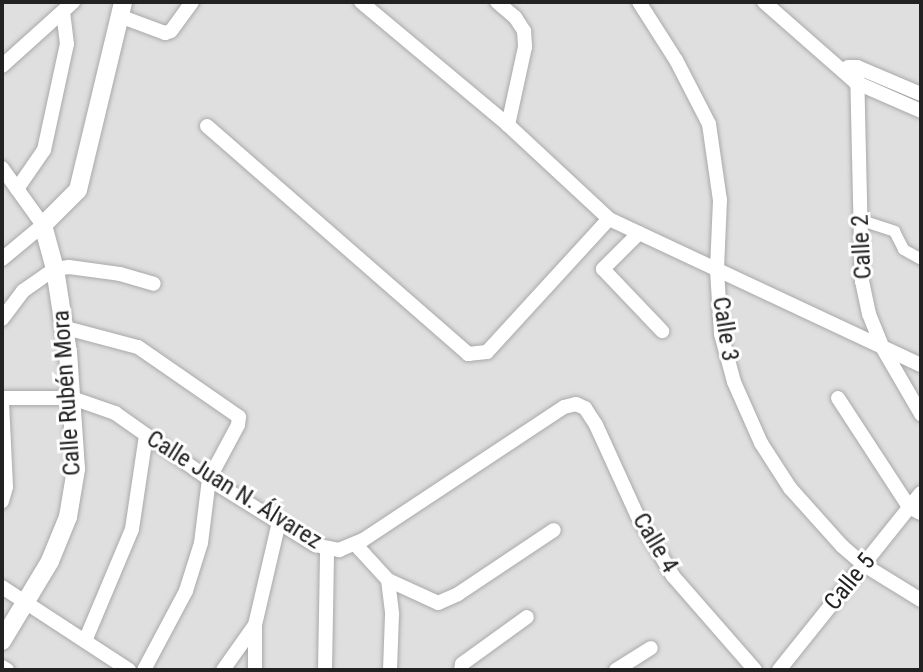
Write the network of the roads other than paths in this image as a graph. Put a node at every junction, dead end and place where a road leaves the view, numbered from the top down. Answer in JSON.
{"nodes":[{"id":1,"x":192,"y":2,"type":"edge"},
{"id":2,"x":361,"y":2,"type":"edge"},
{"id":3,"x":497,"y":2,"type":"edge"},
{"id":4,"x":639,"y":2,"type":"edge"},
{"id":5,"x":764,"y":2,"type":"edge"},
{"id":6,"x":68,"y":8,"type":"edge"},
{"id":7,"x":122,"y":10,"type":"edge"},
{"id":8,"x":2,"y":66,"type":"edge"},
{"id":9,"x":836,"y":67,"type":"junction"},
{"id":10,"x":857,"y":67,"type":"junction"},
{"id":11,"x":855,"y":82,"type":"junction"},
{"id":12,"x":921,"y":94,"type":"edge"},
{"id":13,"x":921,"y":111,"type":"edge"},
{"id":14,"x":508,"y":125,"type":"junction"},
{"id":15,"x":207,"y":126,"type":"dead end"},
{"id":16,"x":2,"y":168,"type":"edge"},
{"id":17,"x":17,"y":189,"type":"junction"},
{"id":18,"x":609,"y":219,"type":"junction"},
{"id":19,"x":861,"y":220,"type":"junction"},
{"id":20,"x":43,"y":225,"type":"junction"},
{"id":21,"x":639,"y":233,"type":"junction"},
{"id":22,"x":2,"y":259,"type":"edge"},
{"id":23,"x":921,"y":259,"type":"edge"},
{"id":24,"x":55,"y":269,"type":"junction"},
{"id":25,"x":717,"y":270,"type":"junction"},
{"id":26,"x":154,"y":284,"type":"dead end"},
{"id":27,"x":2,"y":319,"type":"edge"},
{"id":28,"x":66,"y":328,"type":"junction"},
{"id":29,"x":662,"y":331,"type":"dead end"},
{"id":30,"x":882,"y":347,"type":"junction"},
{"id":31,"x":921,"y":365,"type":"edge"},
{"id":32,"x":72,"y":398,"type":"junction"},
{"id":33,"x":838,"y":398,"type":"dead end"},
{"id":34,"x":2,"y":400,"type":"edge"},
{"id":35,"x":576,"y":404,"type":"joint"},
{"id":36,"x":921,"y":414,"type":"edge"},
{"id":37,"x":146,"y":435,"type":"junction"},
{"id":38,"x":209,"y":479,"type":"junction"},
{"id":39,"x":921,"y":493,"type":"edge"},
{"id":40,"x":2,"y":501,"type":"edge"},
{"id":41,"x":915,"y":510,"type":"edge"},
{"id":42,"x":279,"y":522,"type":"junction"},
{"id":43,"x":554,"y":530,"type":"dead end"},
{"id":44,"x":355,"y":544,"type":"junction"},
{"id":45,"x":327,"y":550,"type":"junction"},
{"id":46,"x":864,"y":565,"type":"junction"},
{"id":47,"x":388,"y":580,"type":"junction"},
{"id":48,"x":2,"y":587,"type":"edge"},
{"id":49,"x":921,"y":600,"type":"edge"},
{"id":50,"x":25,"y":602,"type":"junction"},
{"id":51,"x":527,"y":617,"type":"dead end"},
{"id":52,"x":255,"y":625,"type":"junction"},
{"id":53,"x":2,"y":641,"type":"edge"},
{"id":54,"x":85,"y":641,"type":"junction"},
{"id":55,"x":651,"y":648,"type":"dead end"},
{"id":56,"x":464,"y":668,"type":"edge"},
{"id":57,"x":129,"y":670,"type":"edge"},
{"id":58,"x":144,"y":670,"type":"edge"},
{"id":59,"x":223,"y":670,"type":"edge"},
{"id":60,"x":255,"y":670,"type":"edge"},
{"id":61,"x":325,"y":670,"type":"edge"},
{"id":62,"x":390,"y":670,"type":"edge"},
{"id":63,"x":616,"y":670,"type":"edge"},
{"id":64,"x":755,"y":670,"type":"edge"},
{"id":65,"x":779,"y":670,"type":"edge"}],
"edges":[{"from":1,"to":7,"type":"street"},
{"from":2,"to":14,"type":"street"},
{"from":3,"to":14,"type":"street"},
{"from":4,"to":25,"type":"street","name":"Calle 3"},
{"from":5,"to":9,"type":"street"},
{"from":6,"to":8,"type":"street"},
{"from":6,"to":17,"type":"street"},
{"from":7,"to":20,"type":"street"},
{"from":9,"to":10,"type":"street"},
{"from":9,"to":11,"type":"street"},
{"from":10,"to":11,"type":"street","name":"Calle 2"},
{"from":10,"to":12,"type":"street"},
{"from":11,"to":13,"type":"street"},
{"from":11,"to":19,"type":"street","name":"Calle 2"},
{"from":14,"to":18,"type":"street"},
{"from":15,"to":18,"type":"street"},
{"from":16,"to":17,"type":"street"},
{"from":17,"to":20,"type":"street"},
{"from":18,"to":21,"type":"street"},
{"from":19,"to":23,"type":"street"},
{"from":19,"to":30,"type":"street","name":"Calle 2"},
{"from":20,"to":22,"type":"street"},
{"from":20,"to":24,"type":"street","name":"Calle Rubén Mora"},
{"from":21,"to":25,"type":"street"},
{"from":21,"to":29,"type":"street"},
{"from":24,"to":26,"type":"street"},
{"from":24,"to":27,"type":"street"},
{"from":24,"to":28,"type":"street","name":"Calle Rubén Mora"},
{"from":25,"to":30,"type":"street"},
{"from":25,"to":46,"type":"street","name":"Calle 3"},
{"from":28,"to":32,"type":"street","name":"Calle Rubén Mora"},
{"from":28,"to":38,"type":"street"},
{"from":30,"to":31,"type":"street"},
{"from":30,"to":36,"type":"street","name":"Calle 2"},
{"from":32,"to":34,"type":"street","name":"Calle Juan N. Álvarez"},
{"from":32,"to":37,"type":"street","name":"Calle Juan N. Álvarez"},
{"from":32,"to":50,"type":"street","name":"Calle Rubén Mora"},
{"from":33,"to":41,"type":"street"},
{"from":34,"to":40,"type":"street"},
{"from":35,"to":44,"type":"street","name":"Calle Juan N. Álvarez"},
{"from":35,"to":64,"type":"street","name":"Calle 4"},
{"from":37,"to":38,"type":"street","name":"Calle Juan N. Álvarez"},
{"from":37,"to":54,"type":"street"},
{"from":38,"to":42,"type":"street","name":"Calle Juan N. Álvarez"},
{"from":38,"to":58,"type":"street"},
{"from":39,"to":41,"type":"street","name":"Calle 5"},
{"from":41,"to":46,"type":"street","name":"Calle 5"},
{"from":42,"to":45,"type":"street","name":"Calle Juan N. Álvarez"},
{"from":42,"to":52,"type":"street"},
{"from":43,"to":47,"type":"street"},
{"from":44,"to":45,"type":"street","name":"Calle Juan N. Álvarez"},
{"from":44,"to":47,"type":"street"},
{"from":45,"to":61,"type":"street"},
{"from":46,"to":49,"type":"street","name":"Calle 3"},
{"from":46,"to":65,"type":"street","name":"Calle 5"},
{"from":47,"to":62,"type":"street"},
{"from":48,"to":50,"type":"street"},
{"from":50,"to":53,"type":"street","name":"Calle Rubén Mora"},
{"from":50,"to":54,"type":"street"},
{"from":51,"to":56,"type":"street"},
{"from":52,"to":59,"type":"street"},
{"from":52,"to":60,"type":"street"},
{"from":54,"to":57,"type":"street"},
{"from":55,"to":63,"type":"street"}]}
